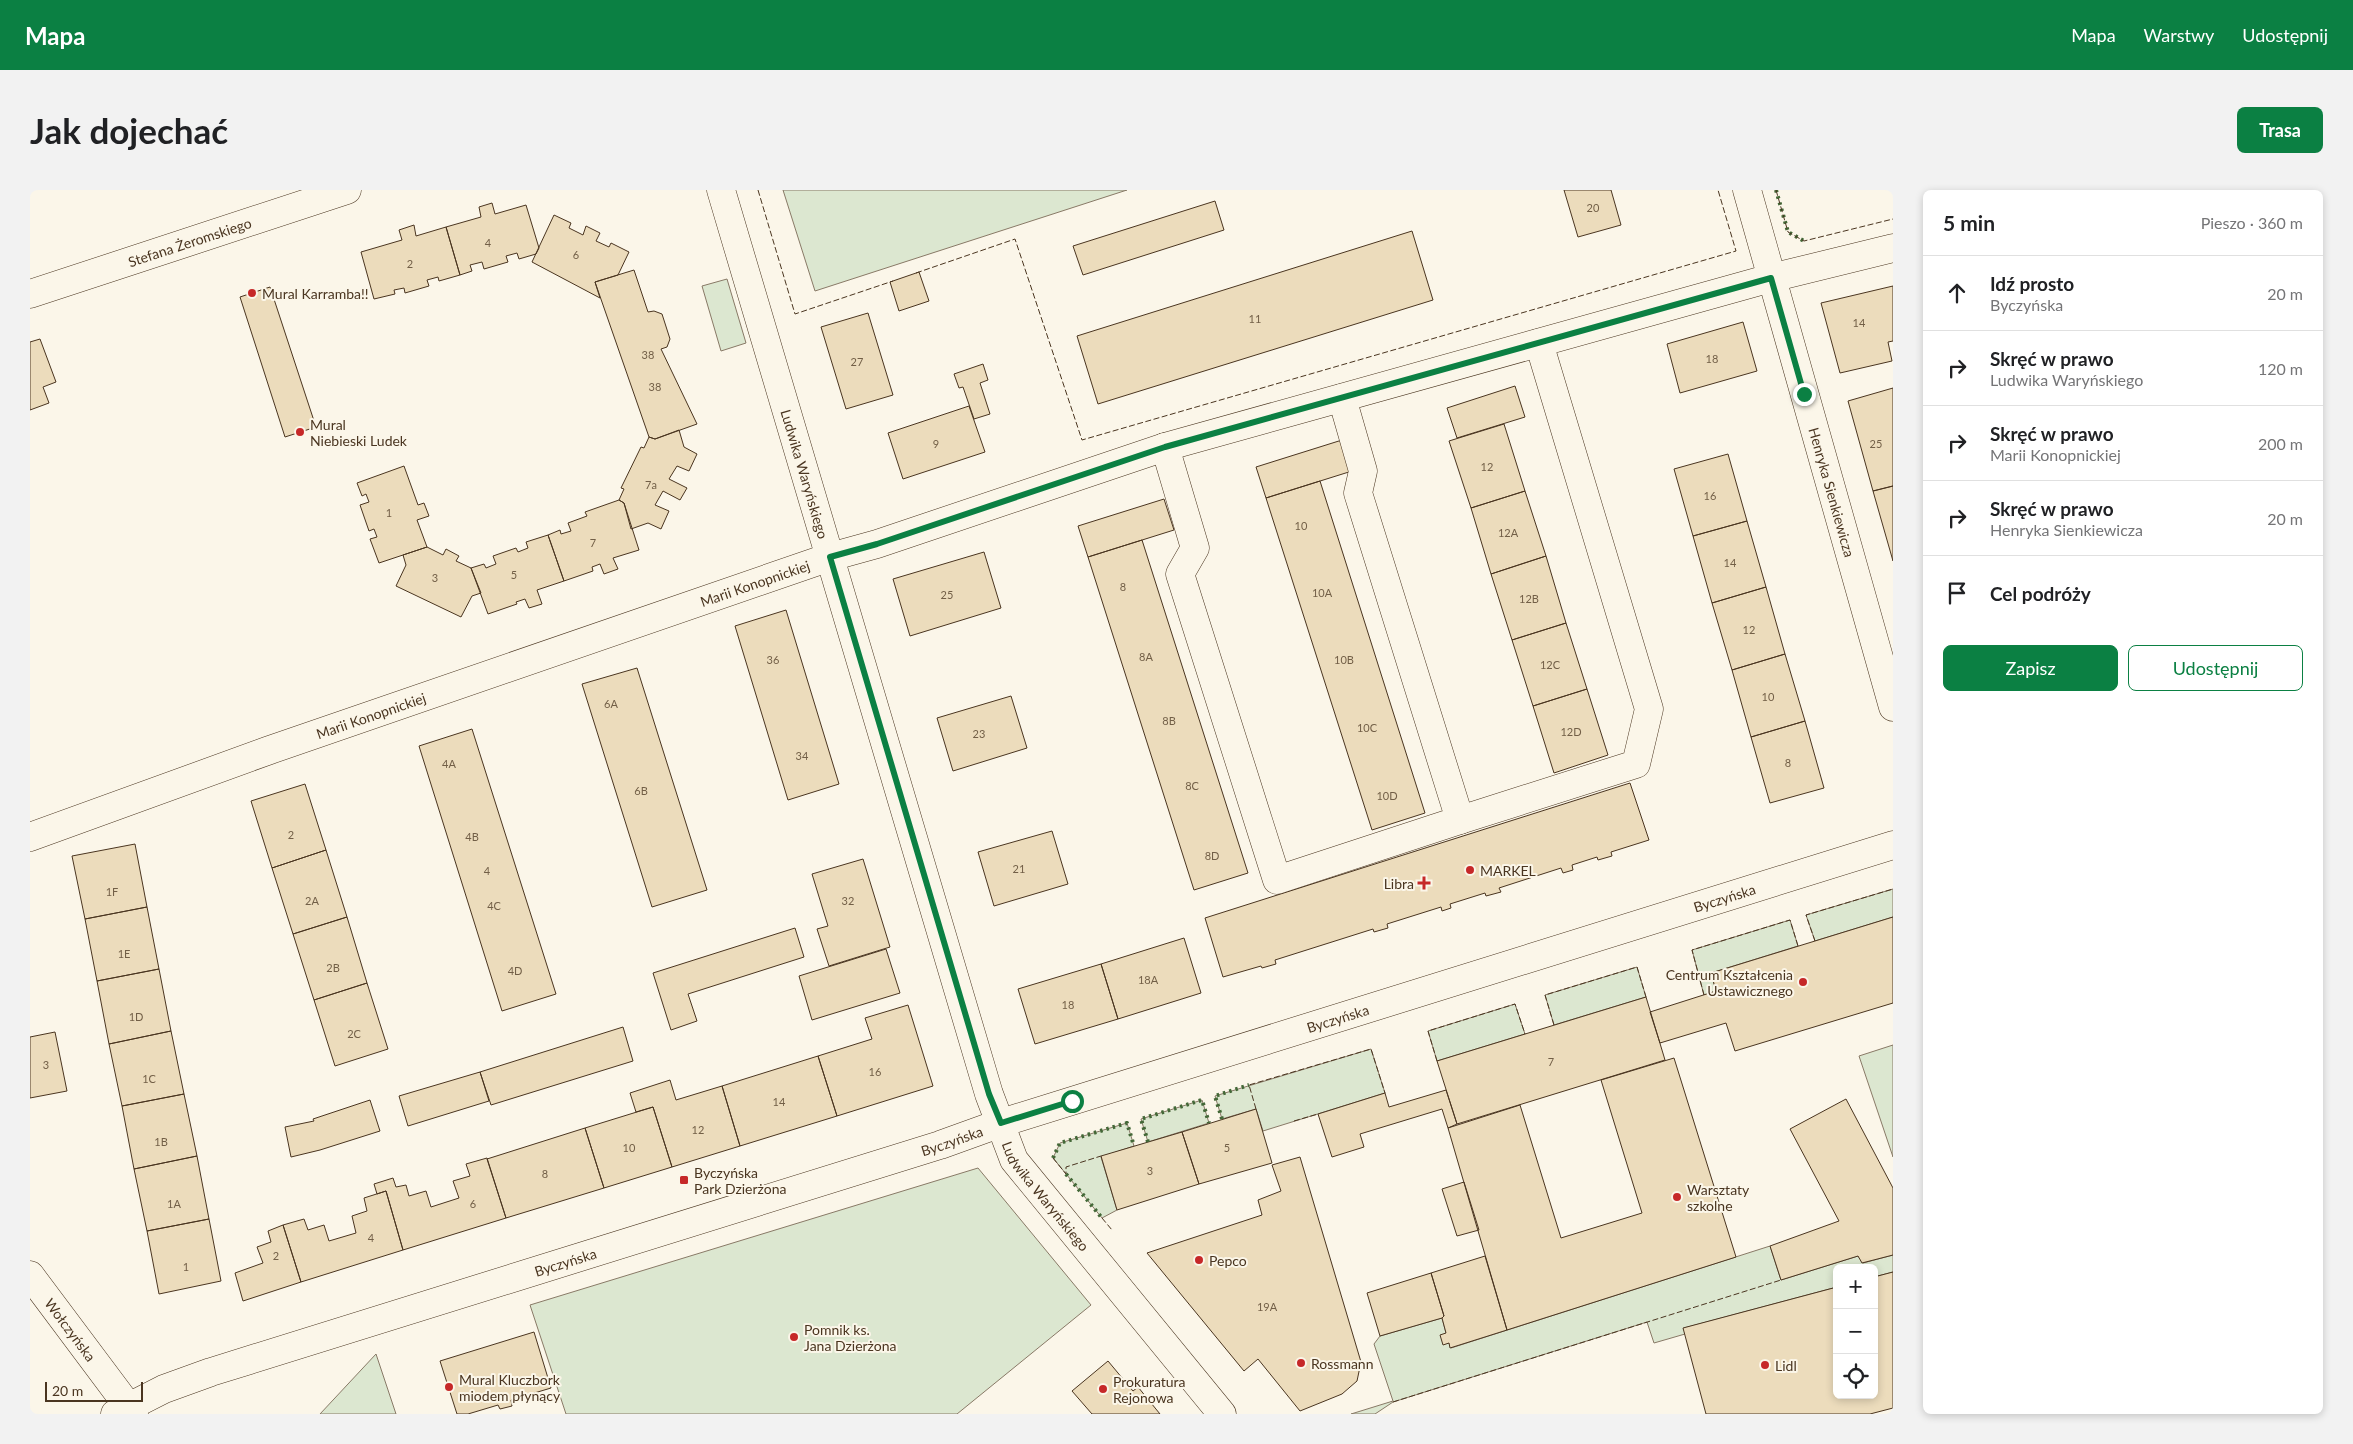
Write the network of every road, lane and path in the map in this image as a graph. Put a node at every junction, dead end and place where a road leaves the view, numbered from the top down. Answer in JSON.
{"nodes":[{"id":1,"x":347,"y":190,"type":"edge"},
{"id":2,"x":721,"y":190,"type":"edge"},
{"id":3,"x":1747,"y":190,"type":"edge"},
{"id":4,"x":1893,"y":248,"type":"edge"},
{"id":5,"x":1771,"y":278,"type":"junction"},
{"id":6,"x":30,"y":294,"type":"edge"},
{"id":7,"x":1538,"y":342,"type":"junction"},
{"id":8,"x":1342,"y":398,"type":"junction"},
{"id":9,"x":1165,"y":447,"type":"junction"},
{"id":10,"x":830,"y":557,"type":"junction"},
{"id":11,"x":1893,"y":707,"type":"edge"},
{"id":12,"x":1460,"y":820,"type":"junction"},
{"id":13,"x":30,"y":836,"type":"edge"},
{"id":14,"x":1893,"y":845,"type":"edge"},
{"id":15,"x":1001,"y":1123,"type":"junction"},
{"id":16,"x":30,"y":1276,"type":"edge"},
{"id":17,"x":126,"y":1411,"type":"edge"},
{"id":18,"x":1222,"y":1414,"type":"edge"}],
"edges":[{"from":1,"to":6,"type":"street","name":"Stefana Żeromskiego"},
{"from":2,"to":10,"type":"street","name":"Ludwika Waryńskiego"},
{"from":3,"to":5,"type":"street","name":"Henryka Sienkiewicza"},
{"from":4,"to":5,"type":"street","name":"Marii Konopnickiej"},
{"from":5,"to":7,"type":"street","name":"Marii Konopnickiej"},
{"from":5,"to":11,"type":"street","name":"Henryka Sienkiewicza"},
{"from":7,"to":8,"type":"street","name":"Marii Konopnickiej"},
{"from":7,"to":12,"type":"street"},
{"from":8,"to":9,"type":"street","name":"Marii Konopnickiej"},
{"from":8,"to":12,"type":"street"},
{"from":9,"to":10,"type":"street","name":"Marii Konopnickiej"},
{"from":9,"to":12,"type":"street"},
{"from":10,"to":13,"type":"street","name":"Marii Konopnickiej"},
{"from":10,"to":15,"type":"street","name":"Ludwika Waryńskiego"},
{"from":14,"to":15,"type":"street","name":"Byczyńska"},
{"from":15,"to":17,"type":"street","name":"Byczyńska"},
{"from":15,"to":18,"type":"street","name":"Ludwika Waryńskiego"},
{"from":16,"to":17,"type":"street","name":"Wołczyńska"}]}
